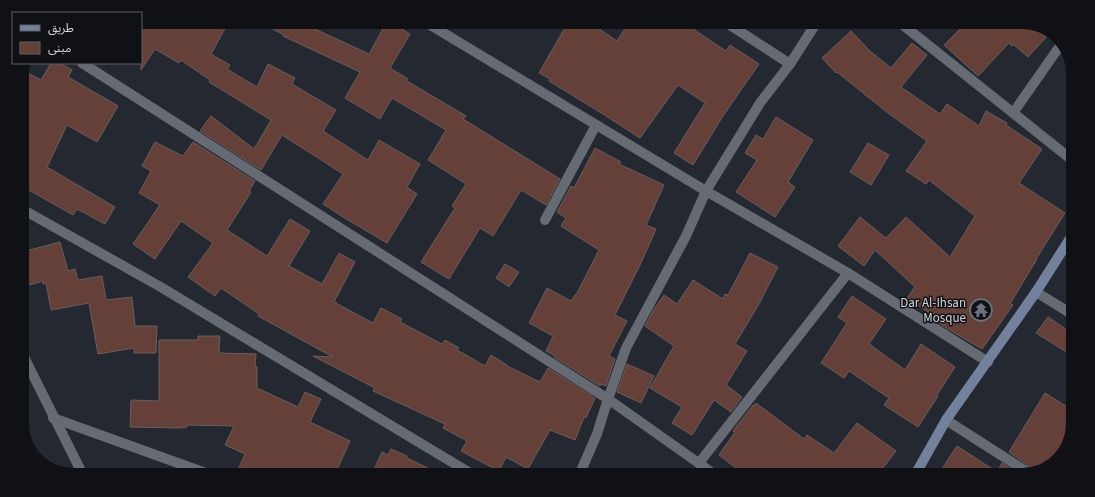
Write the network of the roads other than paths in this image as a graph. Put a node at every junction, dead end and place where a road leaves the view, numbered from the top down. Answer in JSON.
{"nodes":[{"id":1,"x":437,"y":29,"type":"edge"},
{"id":2,"x":736,"y":29,"type":"edge"},
{"id":3,"x":812,"y":29,"type":"edge"},
{"id":4,"x":908,"y":29,"type":"edge"},
{"id":5,"x":1058,"y":48,"type":"edge"},
{"id":6,"x":84,"y":64,"type":"edge"},
{"id":7,"x":790,"y":64,"type":"junction"},
{"id":8,"x":1013,"y":113,"type":"junction"},
{"id":9,"x":596,"y":125,"type":"junction"},
{"id":10,"x":1066,"y":155,"type":"edge"},
{"id":11,"x":706,"y":191,"type":"junction"},
{"id":12,"x":29,"y":213,"type":"edge"},
{"id":13,"x":545,"y":220,"type":"dead end"},
{"id":14,"x":1066,"y":245,"type":"edge"},
{"id":15,"x":848,"y":273,"type":"junction"},
{"id":16,"x":1036,"y":292,"type":"junction"},
{"id":17,"x":1066,"y":311,"type":"edge"},
{"id":18,"x":988,"y":362,"type":"junction"},
{"id":19,"x":29,"y":368,"type":"edge"},
{"id":20,"x":608,"y":400,"type":"junction"},
{"id":21,"x":53,"y":418,"type":"junction"},
{"id":22,"x":946,"y":420,"type":"junction"},
{"id":23,"x":699,"y":463,"type":"junction"},
{"id":24,"x":79,"y":468,"type":"edge"},
{"id":25,"x":191,"y":468,"type":"edge"},
{"id":26,"x":462,"y":468,"type":"edge"},
{"id":27,"x":582,"y":468,"type":"edge"},
{"id":28,"x":706,"y":468,"type":"edge"},
{"id":29,"x":919,"y":468,"type":"edge"},
{"id":30,"x":1021,"y":468,"type":"edge"}],
"edges":[{"from":1,"to":9,"type":"street"},
{"from":2,"to":7,"type":"street"},
{"from":3,"to":7,"type":"street"},
{"from":4,"to":8,"type":"street"},
{"from":5,"to":8,"type":"street"},
{"from":6,"to":20,"type":"street"},
{"from":7,"to":11,"type":"street"},
{"from":8,"to":10,"type":"street"},
{"from":9,"to":11,"type":"street"},
{"from":9,"to":13,"type":"street"},
{"from":11,"to":15,"type":"street"},
{"from":11,"to":20,"type":"street"},
{"from":12,"to":26,"type":"street"},
{"from":14,"to":16,"type":"main road"},
{"from":15,"to":18,"type":"street"},
{"from":15,"to":23,"type":"street"},
{"from":16,"to":17,"type":"street"},
{"from":16,"to":18,"type":"main road"},
{"from":18,"to":22,"type":"main road"},
{"from":19,"to":21,"type":"street"},
{"from":20,"to":23,"type":"street"},
{"from":20,"to":27,"type":"street"},
{"from":21,"to":24,"type":"street"},
{"from":21,"to":25,"type":"street"},
{"from":22,"to":29,"type":"main road"},
{"from":22,"to":30,"type":"street"},
{"from":23,"to":28,"type":"street"}]}
